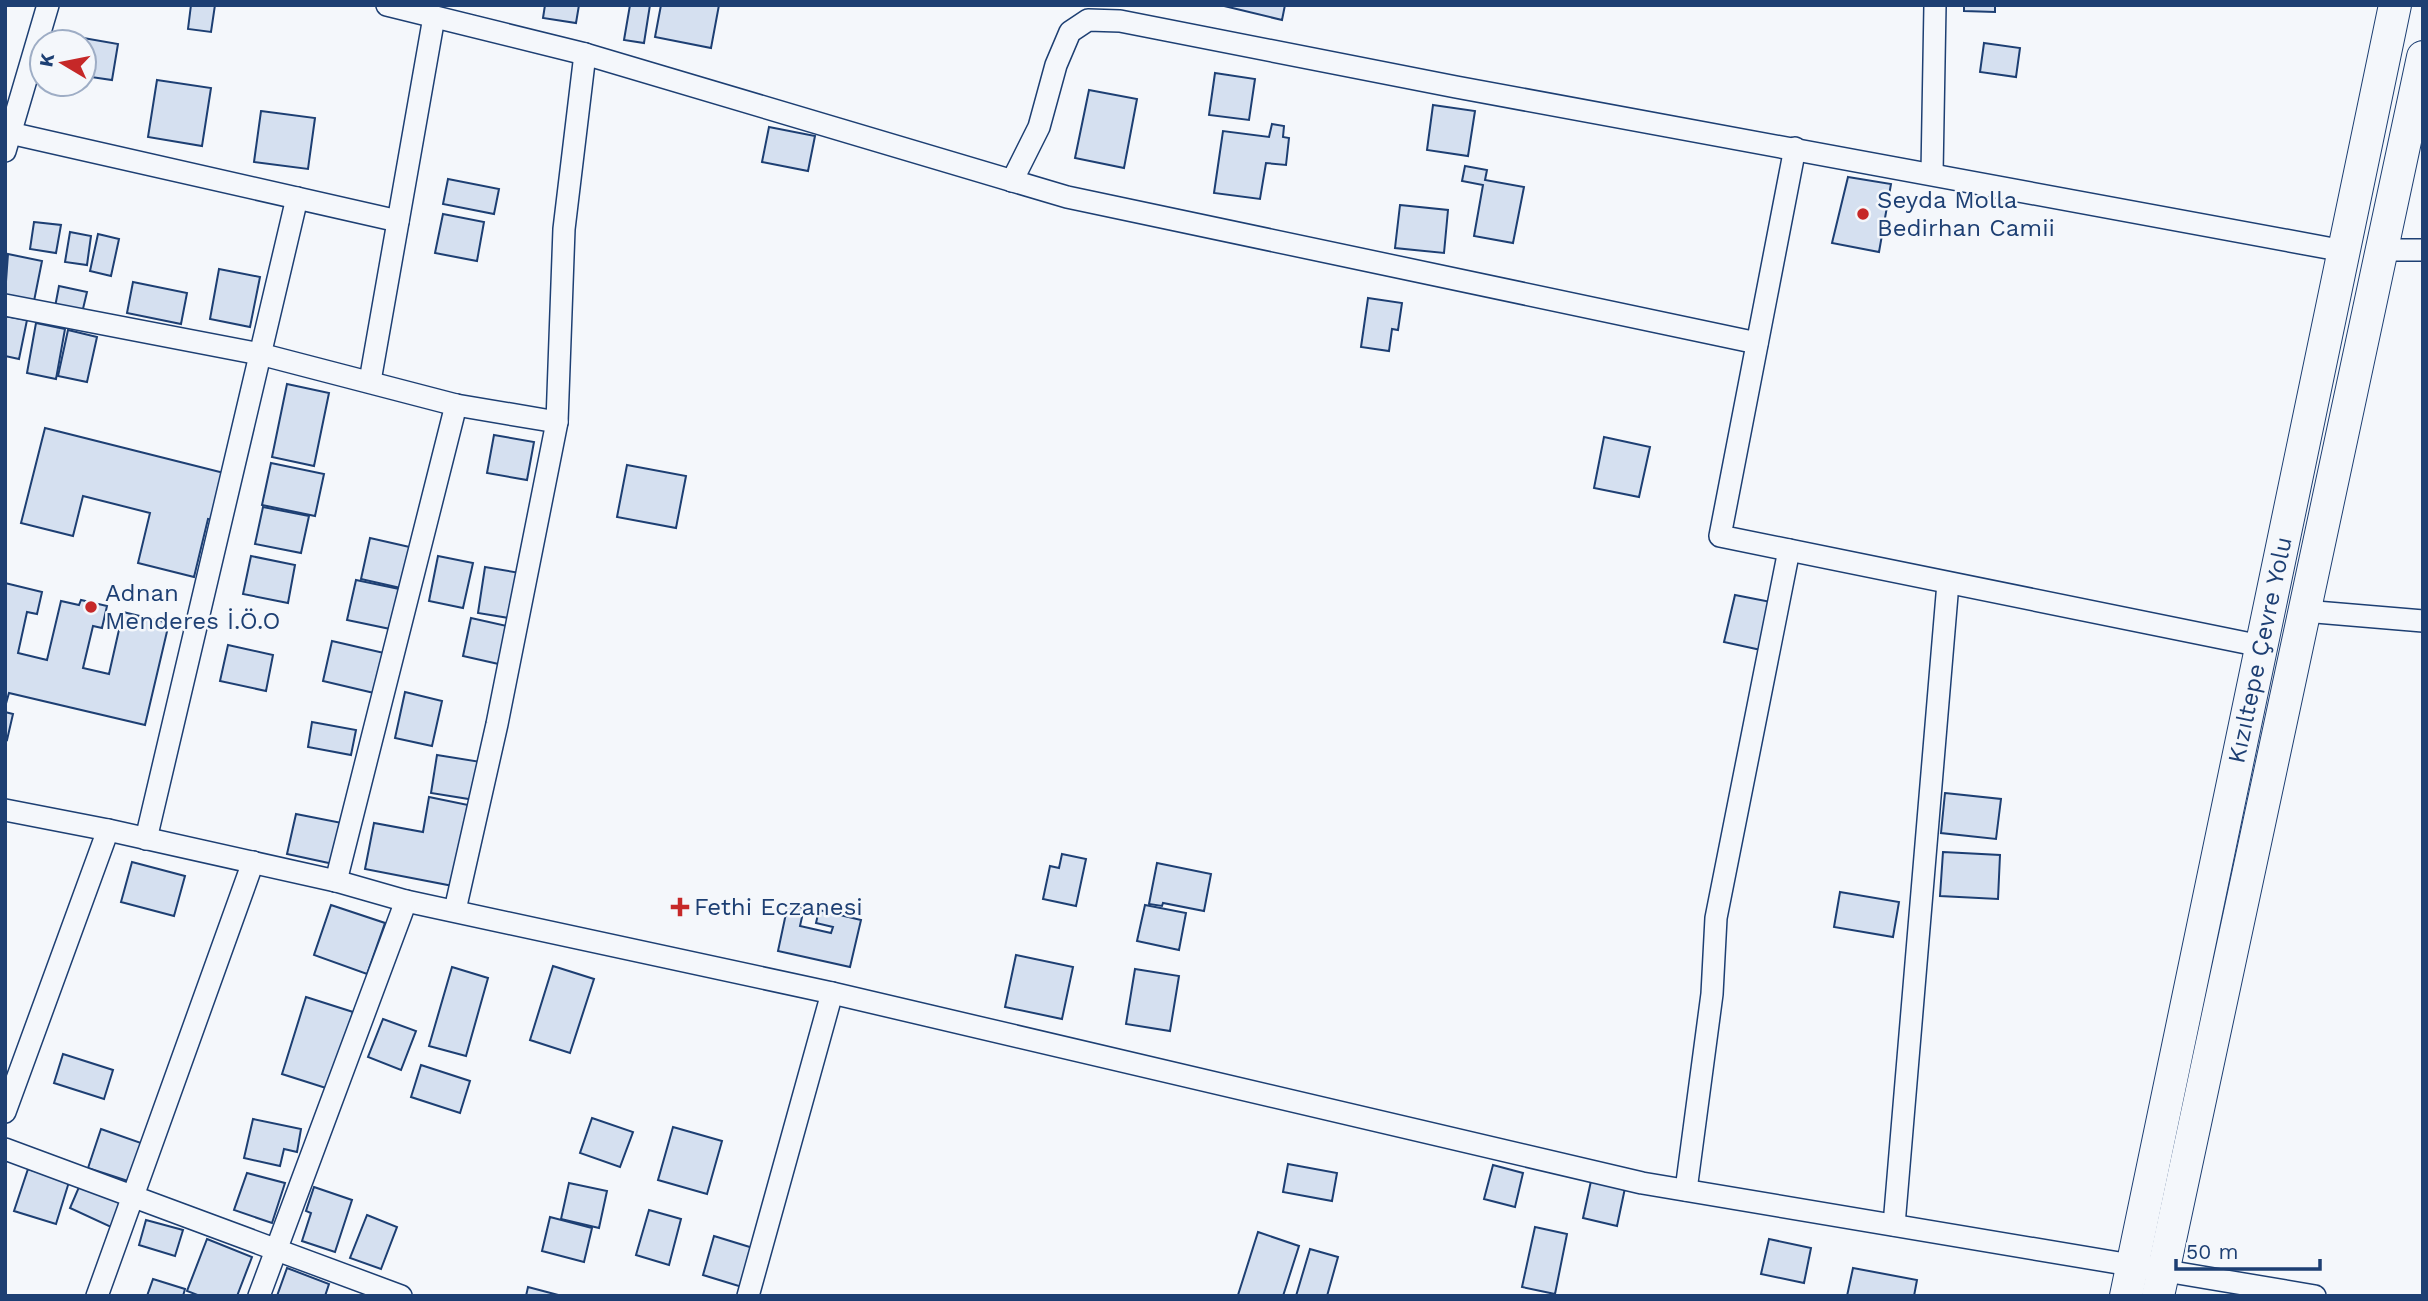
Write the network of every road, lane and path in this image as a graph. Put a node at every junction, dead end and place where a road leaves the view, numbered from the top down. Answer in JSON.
{"nodes":[{"id":1,"x":48,"y":5,"type":"edge"},
{"id":2,"x":387,"y":5,"type":"edge"},
{"id":3,"x":1935,"y":5,"type":"edge"},
{"id":4,"x":2395,"y":5,"type":"edge"},
{"id":5,"x":434,"y":17,"type":"junction"},
{"id":6,"x":585,"y":54,"type":"junction"},
{"id":7,"x":2423,"y":57,"type":"edge"},
{"id":8,"x":8,"y":142,"type":"edge"},
{"id":9,"x":1795,"y":148,"type":"junction"},
{"id":10,"x":1931,"y":173,"type":"junction"},
{"id":11,"x":1012,"y":181,"type":"junction"},
{"id":12,"x":298,"y":198,"type":"junction"},
{"id":13,"x":398,"y":221,"type":"junction"},
{"id":14,"x":2381,"y":250,"type":"junction"},
{"id":15,"x":2423,"y":250,"type":"edge"},
{"id":16,"x":2344,"y":251,"type":"junction"},
{"id":17,"x":5,"y":305,"type":"edge"},
{"id":18,"x":1757,"y":343,"type":"junction"},
{"id":19,"x":260,"y":354,"type":"junction"},
{"id":20,"x":370,"y":381,"type":"junction"},
{"id":21,"x":456,"y":405,"type":"junction"},
{"id":22,"x":557,"y":422,"type":"junction"},
{"id":23,"x":1789,"y":550,"type":"junction"},
{"id":24,"x":1948,"y":583,"type":"junction"},
{"id":25,"x":2304,"y":611,"type":"junction"},
{"id":26,"x":2423,"y":621,"type":"edge"},
{"id":27,"x":2261,"y":646,"type":"junction"},
{"id":28,"x":6,"y":811,"type":"edge"},
{"id":29,"x":108,"y":830,"type":"junction"},
{"id":30,"x":146,"y":839,"type":"junction"},
{"id":31,"x":253,"y":862,"type":"junction"},
{"id":32,"x":335,"y":881,"type":"junction"},
{"id":33,"x":406,"y":901,"type":"junction"},
{"id":34,"x":456,"y":910,"type":"junction"},
{"id":35,"x":832,"y":993,"type":"junction"},
{"id":36,"x":5,"y":1112,"type":"edge"},
{"id":37,"x":5,"y":1149,"type":"edge"},
{"id":38,"x":1686,"y":1190,"type":"junction"},
{"id":39,"x":134,"y":1195,"type":"junction"},
{"id":40,"x":1894,"y":1225,"type":"junction"},
{"id":41,"x":276,"y":1251,"type":"junction"},
{"id":42,"x":2129,"y":1281,"type":"edge"},
{"id":43,"x":2161,"y":1283,"type":"edge"},
{"id":44,"x":97,"y":1296,"type":"edge"},
{"id":45,"x":259,"y":1296,"type":"edge"},
{"id":46,"x":401,"y":1296,"type":"edge"},
{"id":47,"x":748,"y":1296,"type":"edge"},
{"id":48,"x":2315,"y":1296,"type":"edge"}],
"edges":[{"from":1,"to":8,"type":"street"},
{"from":2,"to":5,"type":"street"},
{"from":3,"to":10,"type":"street"},
{"from":4,"to":16,"type":"highway","name":"Kızıltepe Çevre Yolu"},
{"from":5,"to":6,"type":"street"},
{"from":5,"to":13,"type":"street"},
{"from":6,"to":11,"type":"street"},
{"from":6,"to":22,"type":"street"},
{"from":7,"to":14,"type":"highway","name":"Kızıltepe Çevre Yolu"},
{"from":8,"to":12,"type":"street"},
{"from":9,"to":10,"type":"street"},
{"from":9,"to":11,"type":"street"},
{"from":9,"to":18,"type":"street"},
{"from":10,"to":16,"type":"street"},
{"from":11,"to":18,"type":"street"},
{"from":12,"to":13,"type":"street"},
{"from":12,"to":19,"type":"street"},
{"from":13,"to":20,"type":"street"},
{"from":14,"to":15,"type":"street"},
{"from":14,"to":25,"type":"highway","name":"Kızıltepe Çevre Yolu"},
{"from":16,"to":27,"type":"highway","name":"Kızıltepe Çevre Yolu"},
{"from":17,"to":19,"type":"street"},
{"from":18,"to":23,"type":"street"},
{"from":19,"to":20,"type":"street"},
{"from":19,"to":30,"type":"street"},
{"from":20,"to":21,"type":"street"},
{"from":21,"to":22,"type":"street"},
{"from":21,"to":32,"type":"street"},
{"from":22,"to":34,"type":"street"},
{"from":23,"to":24,"type":"street"},
{"from":23,"to":38,"type":"street"},
{"from":24,"to":27,"type":"street"},
{"from":24,"to":40,"type":"street"},
{"from":25,"to":26,"type":"street"},
{"from":25,"to":43,"type":"highway","name":"Kızıltepe Çevre Yolu"},
{"from":27,"to":42,"type":"highway","name":"Kızıltepe Çevre Yolu"},
{"from":28,"to":29,"type":"street"},
{"from":29,"to":30,"type":"street"},
{"from":29,"to":36,"type":"street"},
{"from":30,"to":31,"type":"street"},
{"from":31,"to":32,"type":"street"},
{"from":31,"to":39,"type":"street"},
{"from":32,"to":33,"type":"street"},
{"from":33,"to":34,"type":"street"},
{"from":33,"to":41,"type":"street"},
{"from":34,"to":35,"type":"street"},
{"from":35,"to":38,"type":"street"},
{"from":35,"to":47,"type":"street"},
{"from":37,"to":39,"type":"street"},
{"from":38,"to":40,"type":"street"},
{"from":39,"to":41,"type":"street"},
{"from":39,"to":44,"type":"street"},
{"from":40,"to":42,"type":"street"},
{"from":41,"to":45,"type":"street"},
{"from":41,"to":46,"type":"street"},
{"from":42,"to":43,"type":"street"},
{"from":43,"to":48,"type":"street"}]}
